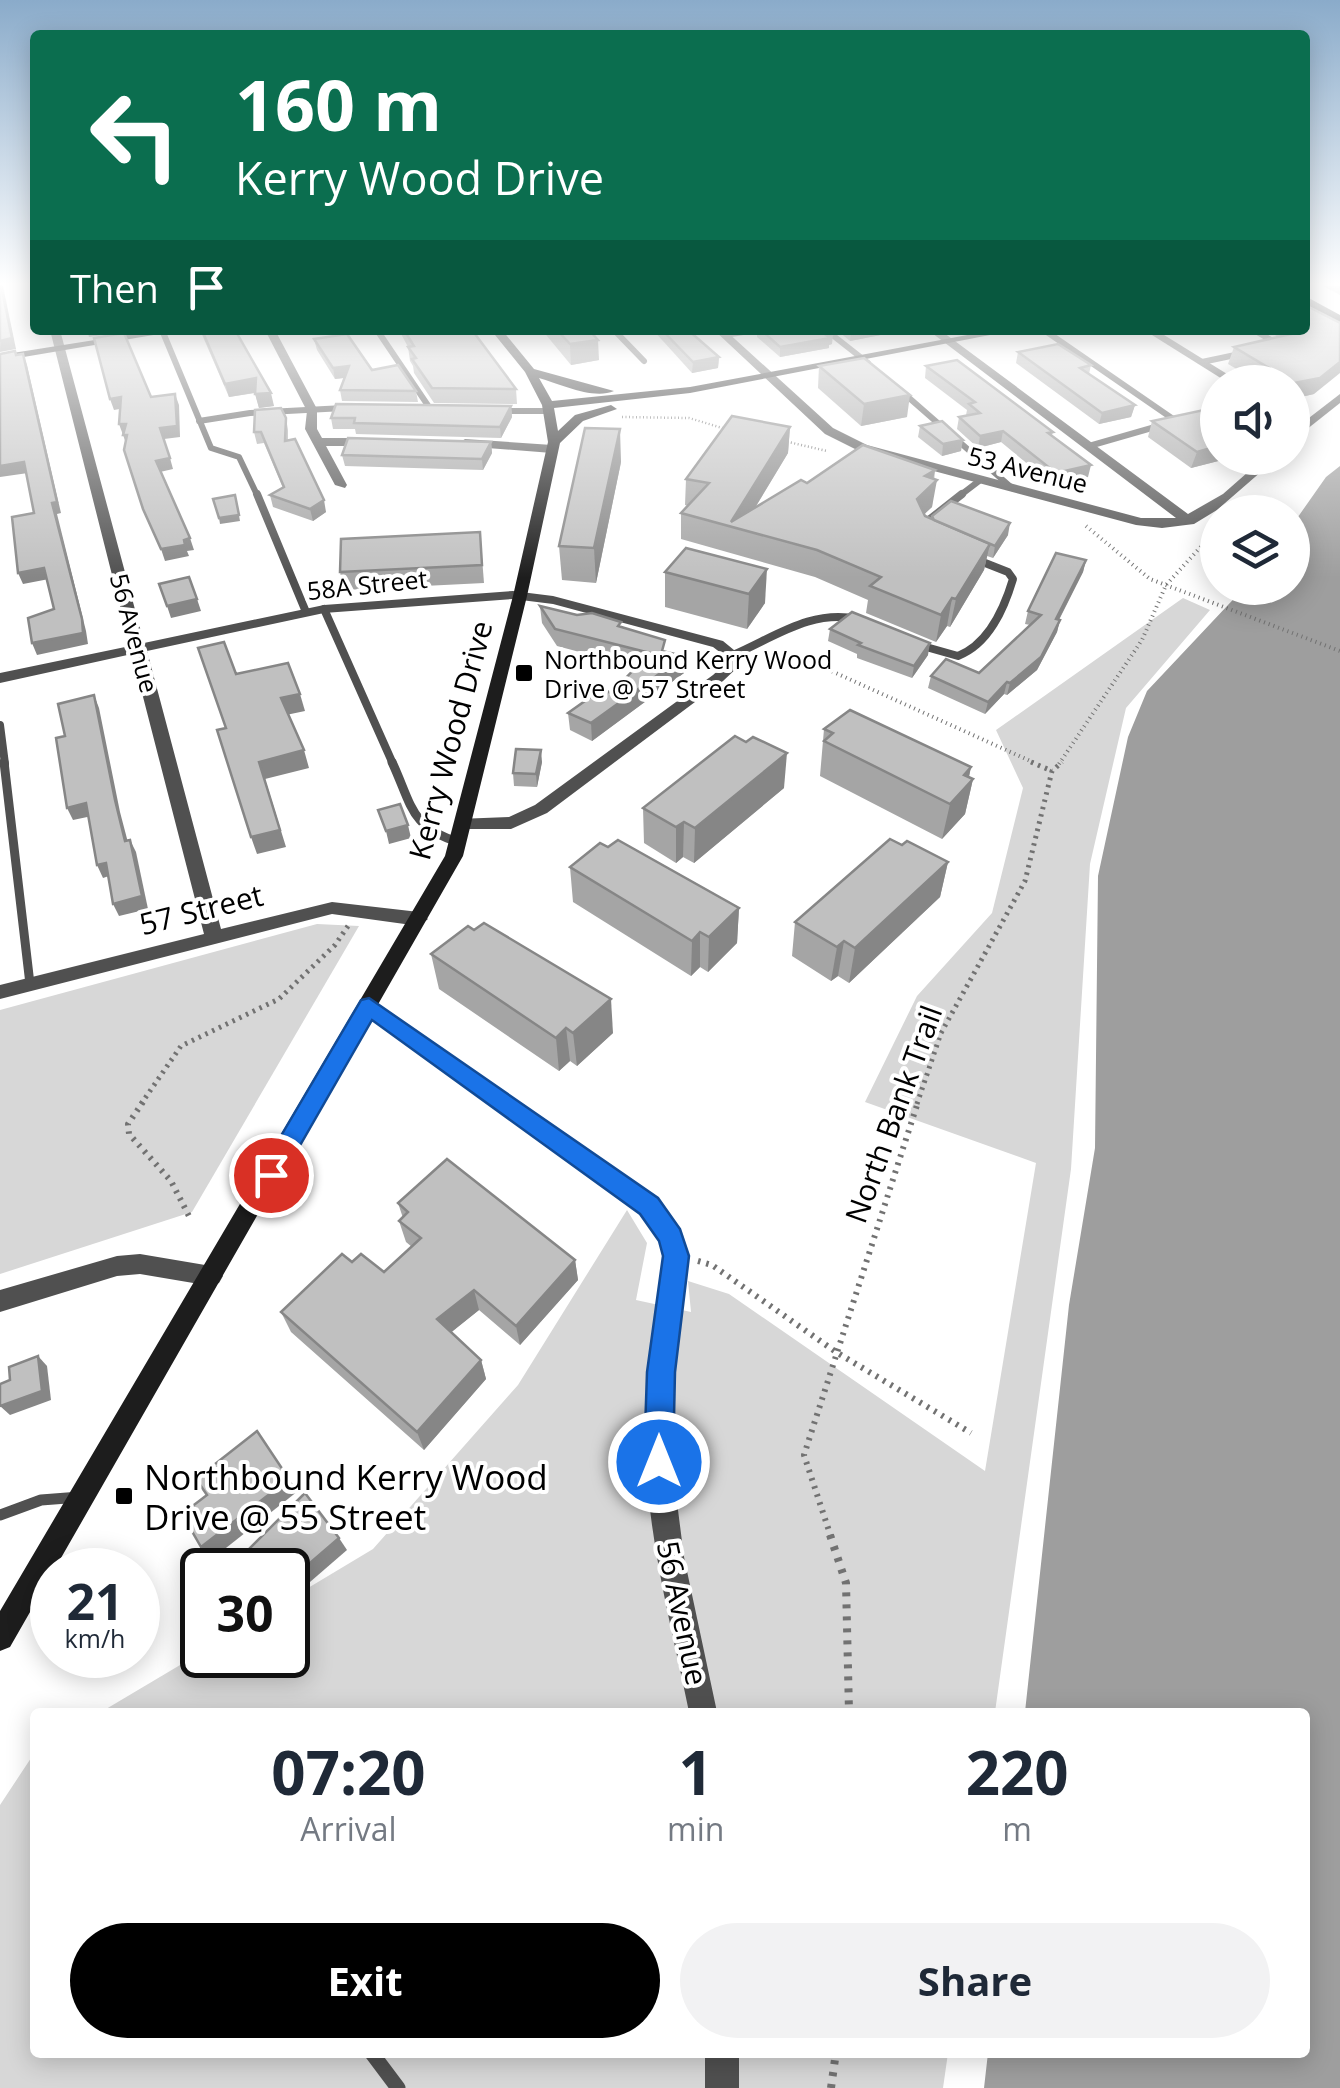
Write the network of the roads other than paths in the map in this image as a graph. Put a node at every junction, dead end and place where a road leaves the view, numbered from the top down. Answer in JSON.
{"nodes":[{"id":1,"x":69,"y":383,"type":"edge"},
{"id":2,"x":184,"y":383,"type":"edge"},
{"id":3,"x":297,"y":383,"type":"edge"},
{"id":4,"x":413,"y":383,"type":"edge"},
{"id":5,"x":537,"y":383,"type":"edge"},
{"id":6,"x":571,"y":383,"type":"edge"},
{"id":7,"x":725,"y":383,"type":"edge"},
{"id":8,"x":778,"y":383,"type":"edge"},
{"id":9,"x":1005,"y":383,"type":"edge"},
{"id":10,"x":1122,"y":383,"type":"edge"},
{"id":11,"x":897,"y":387,"type":"edge"},
{"id":12,"x":690,"y":390,"type":"junction"},
{"id":13,"x":1340,"y":396,"type":"edge"},
{"id":14,"x":357,"y":408,"type":"edge"},
{"id":15,"x":418,"y":408,"type":"edge"},
{"id":16,"x":429,"y":408,"type":"junction"},
{"id":17,"x":440,"y":408,"type":"edge"},
{"id":18,"x":549,"y":408,"type":"junction"},
{"id":19,"x":496,"y":410,"type":"edge"},
{"id":20,"x":311,"y":411,"type":"junction"},
{"id":21,"x":199,"y":421,"type":"junction"},
{"id":22,"x":1310,"y":422,"type":"edge"},
{"id":23,"x":318,"y":442,"type":"junction"},
{"id":24,"x":396,"y":442,"type":"edge"},
{"id":25,"x":453,"y":443,"type":"edge"},
{"id":26,"x":553,"y":446,"type":"junction"},
{"id":27,"x":1090,"y":446,"type":"junction"},
{"id":28,"x":1252,"y":475,"type":"edge"},
{"id":29,"x":980,"y":481,"type":"junction"},
{"id":30,"x":341,"y":485,"type":"dead end"},
{"id":31,"x":1012,"y":488,"type":"junction"},
{"id":32,"x":1190,"y":521,"type":"junction"},
{"id":33,"x":923,"y":536,"type":"edge"},
{"id":34,"x":958,"y":552,"type":"edge"},
{"id":35,"x":520,"y":596,"type":"junction"},
{"id":36,"x":324,"y":608,"type":"junction"},
{"id":37,"x":306,"y":612,"type":"junction"},
{"id":38,"x":871,"y":625,"type":"edge"},
{"id":39,"x":906,"y":640,"type":"edge"},
{"id":40,"x":138,"y":648,"type":"junction"},
{"id":41,"x":733,"y":659,"type":"junction"},
{"id":42,"x":0,"y":678,"type":"edge"},
{"id":43,"x":0,"y":725,"type":"edge"},
{"id":44,"x":461,"y":832,"type":"junction"},
{"id":45,"x":419,"y":919,"type":"junction"},
{"id":46,"x":214,"y":937,"type":"junction"},
{"id":47,"x":30,"y":984,"type":"junction"},
{"id":48,"x":0,"y":992,"type":"edge"},
{"id":49,"x":369,"y":1006,"type":"junction"},
{"id":50,"x":212,"y":1276,"type":"junction"},
{"id":51,"x":0,"y":1300,"type":"edge"},
{"id":52,"x":81,"y":1497,"type":"junction"},
{"id":53,"x":0,"y":1515,"type":"edge"},
{"id":54,"x":0,"y":1637,"type":"edge"},
{"id":55,"x":702,"y":1708,"type":"edge"},
{"id":56,"x":376,"y":2058,"type":"edge"},
{"id":57,"x":722,"y":2058,"type":"edge"},
{"id":58,"x":398,"y":2088,"type":"edge"},
{"id":59,"x":722,"y":2088,"type":"edge"}],
"edges":[{"from":1,"to":40,"type":"street","name":"56 Avenue"},
{"from":2,"to":21,"type":"lane"},
{"from":3,"to":20,"type":"street"},
{"from":4,"to":16,"type":"lane"},
{"from":5,"to":18,"type":"street","name":"Kerry Wood Drive"},
{"from":6,"to":12,"type":"street"},
{"from":7,"to":12,"type":"street"},
{"from":8,"to":29,"type":"street","name":"53 Avenue"},
{"from":9,"to":27,"type":"street"},
{"from":10,"to":27,"type":"lane"},
{"from":11,"to":31,"type":"lane"},
{"from":12,"to":18,"type":"street"},
{"from":12,"to":26,"type":"street"},
{"from":13,"to":22,"type":"street"},
{"from":14,"to":20,"type":"lane"},
{"from":15,"to":16,"type":"lane"},
{"from":16,"to":17,"type":"lane"},
{"from":18,"to":19,"type":"lane"},
{"from":18,"to":26,"type":"street","name":"Kerry Wood Drive"},
{"from":20,"to":21,"type":"lane"},
{"from":20,"to":23,"type":"street"},
{"from":21,"to":37,"type":"lane"},
{"from":23,"to":24,"type":"street"},
{"from":23,"to":30,"type":"street"},
{"from":25,"to":26,"type":"street"},
{"from":26,"to":35,"type":"street","name":"Kerry Wood Drive"},
{"from":27,"to":32,"type":"street"},
{"from":28,"to":32,"type":"street"},
{"from":29,"to":31,"type":"street","name":"53 Avenue"},
{"from":29,"to":33,"type":"lane"},
{"from":31,"to":32,"type":"street","name":"53 Avenue"},
{"from":34,"to":39,"type":"lane"},
{"from":35,"to":36,"type":"street","name":"58A Street"},
{"from":35,"to":41,"type":"street","name":"58A Street"},
{"from":35,"to":44,"type":"street","name":"Kerry Wood Drive"},
{"from":36,"to":37,"type":"street","name":"58A Street"},
{"from":36,"to":44,"type":"lane"},
{"from":37,"to":40,"type":"street","name":"58A Street"},
{"from":38,"to":41,"type":"lane"},
{"from":40,"to":42,"type":"street","name":"58A Street"},
{"from":40,"to":46,"type":"street","name":"56 Avenue"},
{"from":41,"to":44,"type":"street"},
{"from":43,"to":47,"type":"lane"},
{"from":44,"to":45,"type":"street","name":"Kerry Wood Drive"},
{"from":45,"to":46,"type":"street","name":"57 Street"},
{"from":45,"to":49,"type":"street","name":"Kerry Wood Drive"},
{"from":46,"to":47,"type":"street","name":"57 Street"},
{"from":47,"to":48,"type":"street","name":"57 Street"},
{"from":49,"to":50,"type":"street","name":"Kerry Wood Drive"},
{"from":49,"to":55,"type":"street","name":"56 Avenue"},
{"from":50,"to":51,"type":"street"},
{"from":50,"to":52,"type":"street","name":"Kerry Wood Drive"},
{"from":52,"to":53,"type":"lane"},
{"from":52,"to":54,"type":"street","name":"Kerry Wood Drive"},
{"from":56,"to":58,"type":"lane"},
{"from":57,"to":59,"type":"street"}]}
